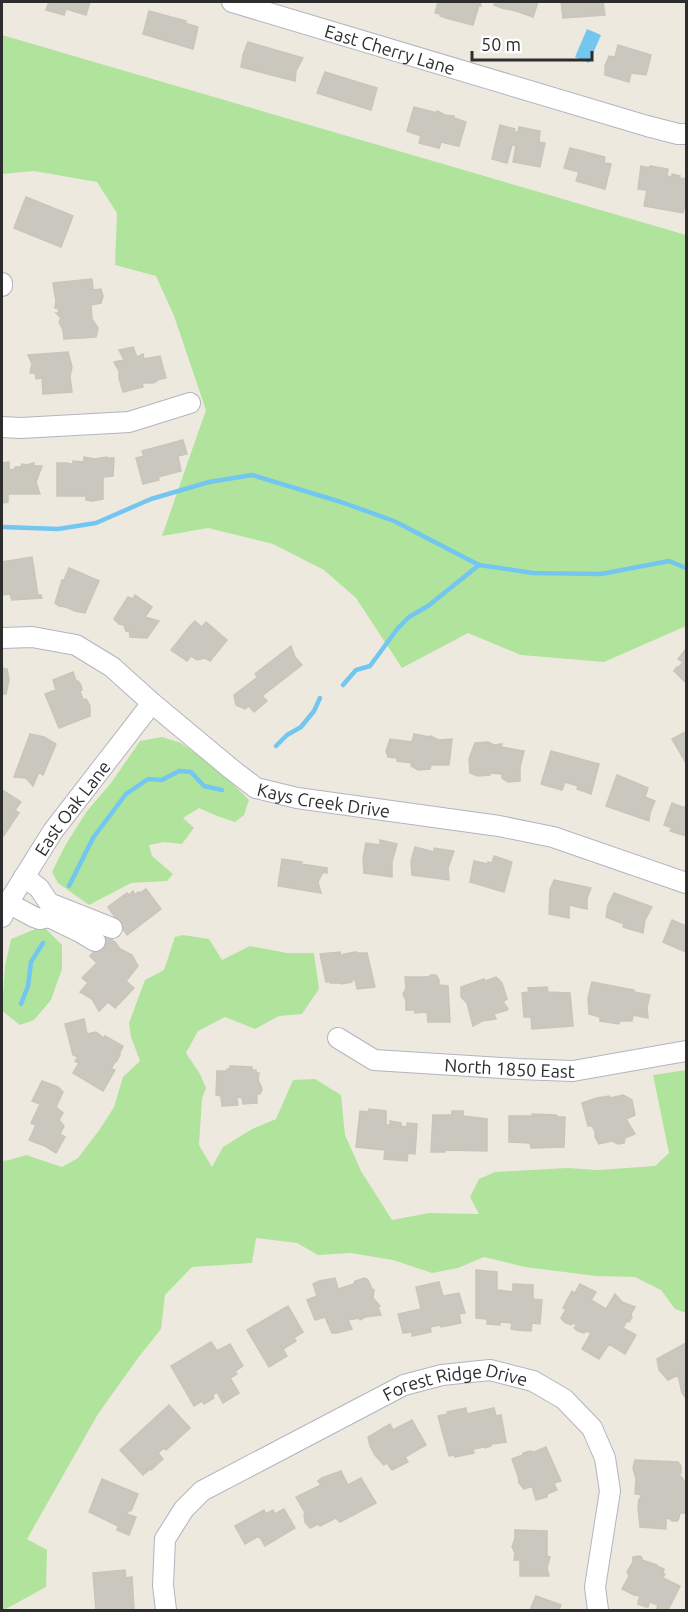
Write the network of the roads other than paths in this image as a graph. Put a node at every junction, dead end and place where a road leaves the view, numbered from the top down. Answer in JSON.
{"nodes":[{"id":1,"x":232,"y":2,"type":"edge"},
{"id":2,"x":687,"y":134,"type":"edge"},
{"id":3,"x":190,"y":403,"type":"dead end"},
{"id":4,"x":2,"y":427,"type":"edge"},
{"id":5,"x":2,"y":638,"type":"edge"},
{"id":6,"x":152,"y":703,"type":"junction"},
{"id":7,"x":24,"y":877,"type":"junction"},
{"id":8,"x":687,"y":883,"type":"edge"},
{"id":9,"x":5,"y":910,"type":"edge"},
{"id":10,"x":112,"y":928,"type":"dead end"},
{"id":11,"x":95,"y":941,"type":"dead end"},
{"id":12,"x":338,"y":1038,"type":"dead end"},
{"id":13,"x":687,"y":1051,"type":"edge"},
{"id":14,"x":166,"y":1611,"type":"edge"},
{"id":15,"x":598,"y":1611,"type":"edge"}],
"edges":[{"from":1,"to":2,"type":"street","name":"East Cherry Lane"},
{"from":3,"to":4,"type":"street"},
{"from":5,"to":6,"type":"street","name":"Kays Creek Drive"},
{"from":6,"to":7,"type":"street","name":"East Oak Lane"},
{"from":6,"to":8,"type":"street","name":"Kays Creek Drive"},
{"from":7,"to":9,"type":"street","name":"East Oak Lane"},
{"from":7,"to":10,"type":"street"},
{"from":9,"to":11,"type":"street"},
{"from":12,"to":13,"type":"street","name":"North 1850 East"},
{"from":14,"to":15,"type":"street","name":"Forest Ridge Drive"}]}
